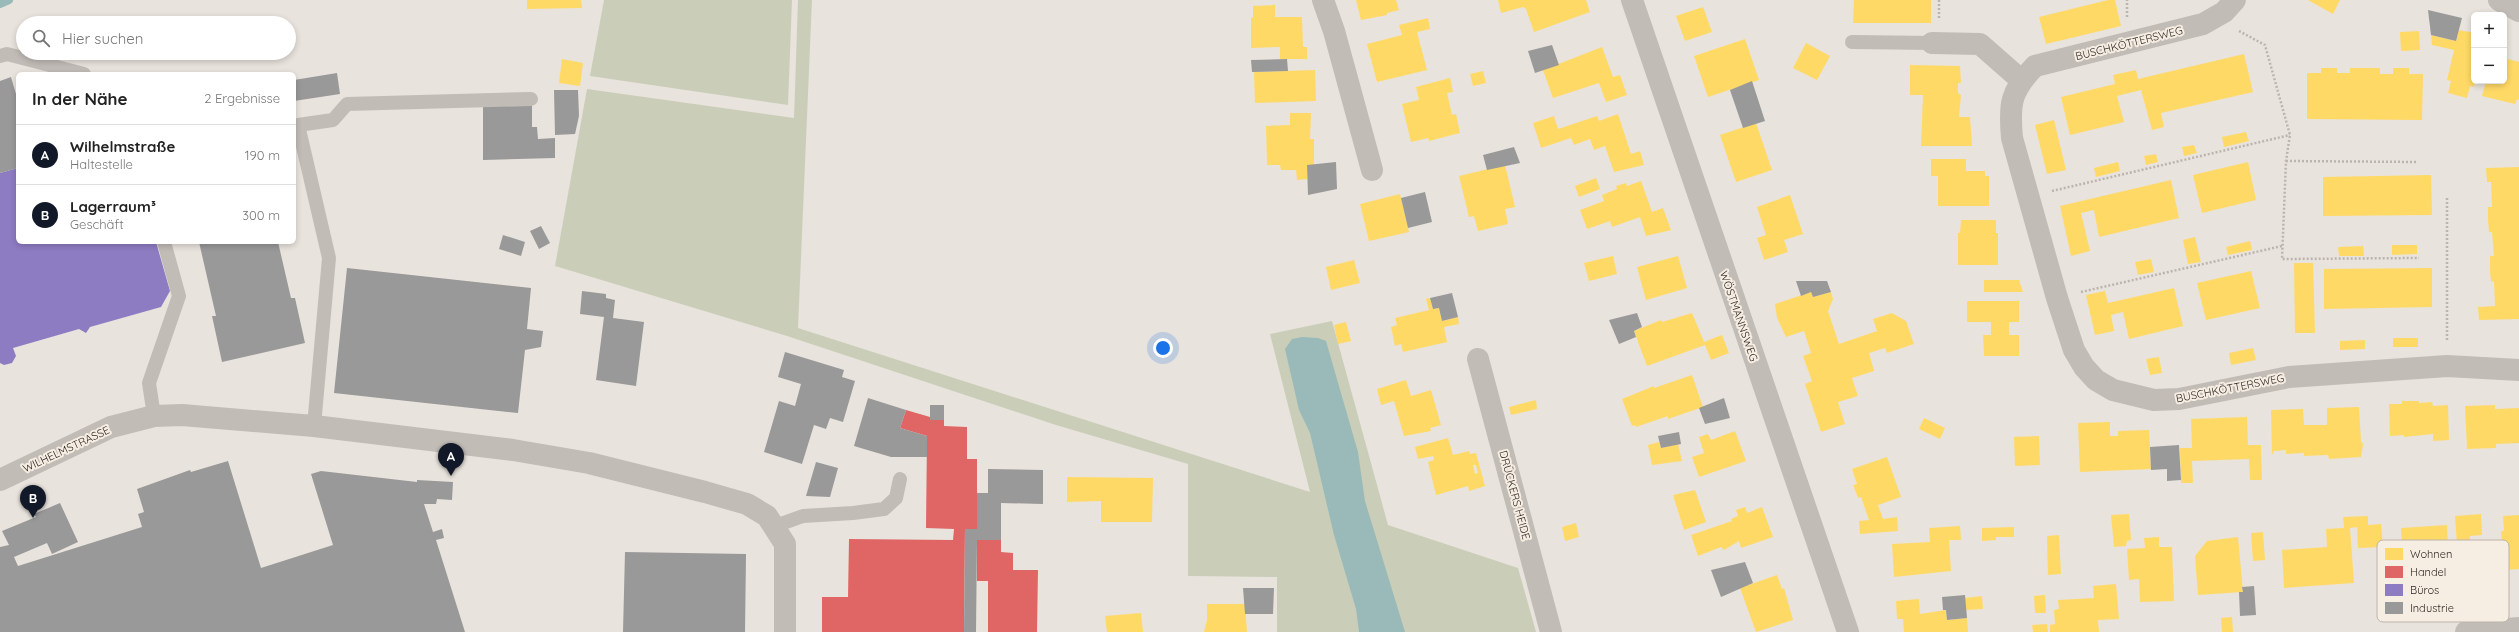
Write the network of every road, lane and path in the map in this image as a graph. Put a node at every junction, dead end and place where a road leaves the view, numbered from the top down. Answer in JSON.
{"nodes":[{"id":1,"x":1323,"y":0,"type":"edge"},
{"id":2,"x":1632,"y":0,"type":"edge"},
{"id":3,"x":2499,"y":0,"type":"edge"},
{"id":4,"x":2229,"y":6,"type":"edge"},
{"id":5,"x":2519,"y":11,"type":"edge"},
{"id":6,"x":1852,"y":42,"type":"dead end"},
{"id":7,"x":1932,"y":43,"type":"joint"},
{"id":8,"x":0,"y":56,"type":"edge"},
{"id":9,"x":16,"y":56,"type":"edge"},
{"id":10,"x":30,"y":60,"type":"edge"},
{"id":11,"x":76,"y":72,"type":"edge"},
{"id":12,"x":2021,"y":80,"type":"junction"},
{"id":13,"x":531,"y":99,"type":"dead end"},
{"id":14,"x":2290,"y":135,"type":"junction"},
{"id":15,"x":2286,"y":161,"type":"junction"},
{"id":16,"x":2418,"y":162,"type":"dead end"},
{"id":17,"x":1372,"y":170,"type":"dead end"},
{"id":18,"x":2028,"y":196,"type":"junction"},
{"id":19,"x":2447,"y":198,"type":"dead end"},
{"id":20,"x":165,"y":244,"type":"edge"},
{"id":21,"x":2282,"y":246,"type":"junction"},
{"id":22,"x":2419,"y":258,"type":"dead end"},
{"id":23,"x":2057,"y":298,"type":"junction"},
{"id":24,"x":1478,"y":359,"type":"dead end"},
{"id":25,"x":2447,"y":366,"type":"junction"},
{"id":26,"x":2519,"y":370,"type":"edge"},
{"id":27,"x":154,"y":416,"type":"junction"},
{"id":28,"x":314,"y":426,"type":"junction"},
{"id":29,"x":900,"y":479,"type":"dead end"},
{"id":30,"x":0,"y":480,"type":"edge"},
{"id":31,"x":775,"y":526,"type":"junction"},
{"id":32,"x":2519,"y":628,"type":"edge"},
{"id":33,"x":785,"y":632,"type":"edge"},
{"id":34,"x":1551,"y":632,"type":"edge"},
{"id":35,"x":1848,"y":632,"type":"edge"},
{"id":36,"x":2466,"y":632,"type":"edge"}],
"edges":[{"from":1,"to":17,"type":"street"},
{"from":2,"to":35,"type":"street","name":"WÖSTMANNSWEG"},
{"from":3,"to":5,"type":"street"},
{"from":4,"to":12,"type":"street","name":"BUSCHKÖTTERSWEG"},
{"from":4,"to":14,"type":"path"},
{"from":6,"to":7,"type":"lane"},
{"from":7,"to":12,"type":"street"},
{"from":8,"to":9,"type":"lane"},
{"from":10,"to":11,"type":"lane"},
{"from":12,"to":18,"type":"street","name":"BUSCHKÖTTERSWEG"},
{"from":13,"to":28,"type":"lane"},
{"from":14,"to":15,"type":"path"},
{"from":14,"to":18,"type":"path"},
{"from":15,"to":16,"type":"path"},
{"from":15,"to":21,"type":"path"},
{"from":18,"to":23,"type":"street","name":"BUSCHKÖTTERSWEG"},
{"from":19,"to":25,"type":"path"},
{"from":20,"to":27,"type":"lane"},
{"from":21,"to":22,"type":"path"},
{"from":21,"to":23,"type":"path"},
{"from":23,"to":25,"type":"street","name":"BUSCHKÖTTERSWEG"},
{"from":24,"to":34,"type":"street","name":"DRÜCKERS HEIDE"},
{"from":25,"to":26,"type":"street","name":"BUSCHKÖTTERSWEG"},
{"from":27,"to":28,"type":"street","name":"WILHELMSTRASSE"},
{"from":27,"to":30,"type":"street","name":"WILHELMSTRASSE"},
{"from":28,"to":31,"type":"street","name":"WILHELMSTRASSE"},
{"from":29,"to":31,"type":"lane"},
{"from":31,"to":33,"type":"street","name":"WILHELMSTRASSE"},
{"from":32,"to":36,"type":"street"}]}
